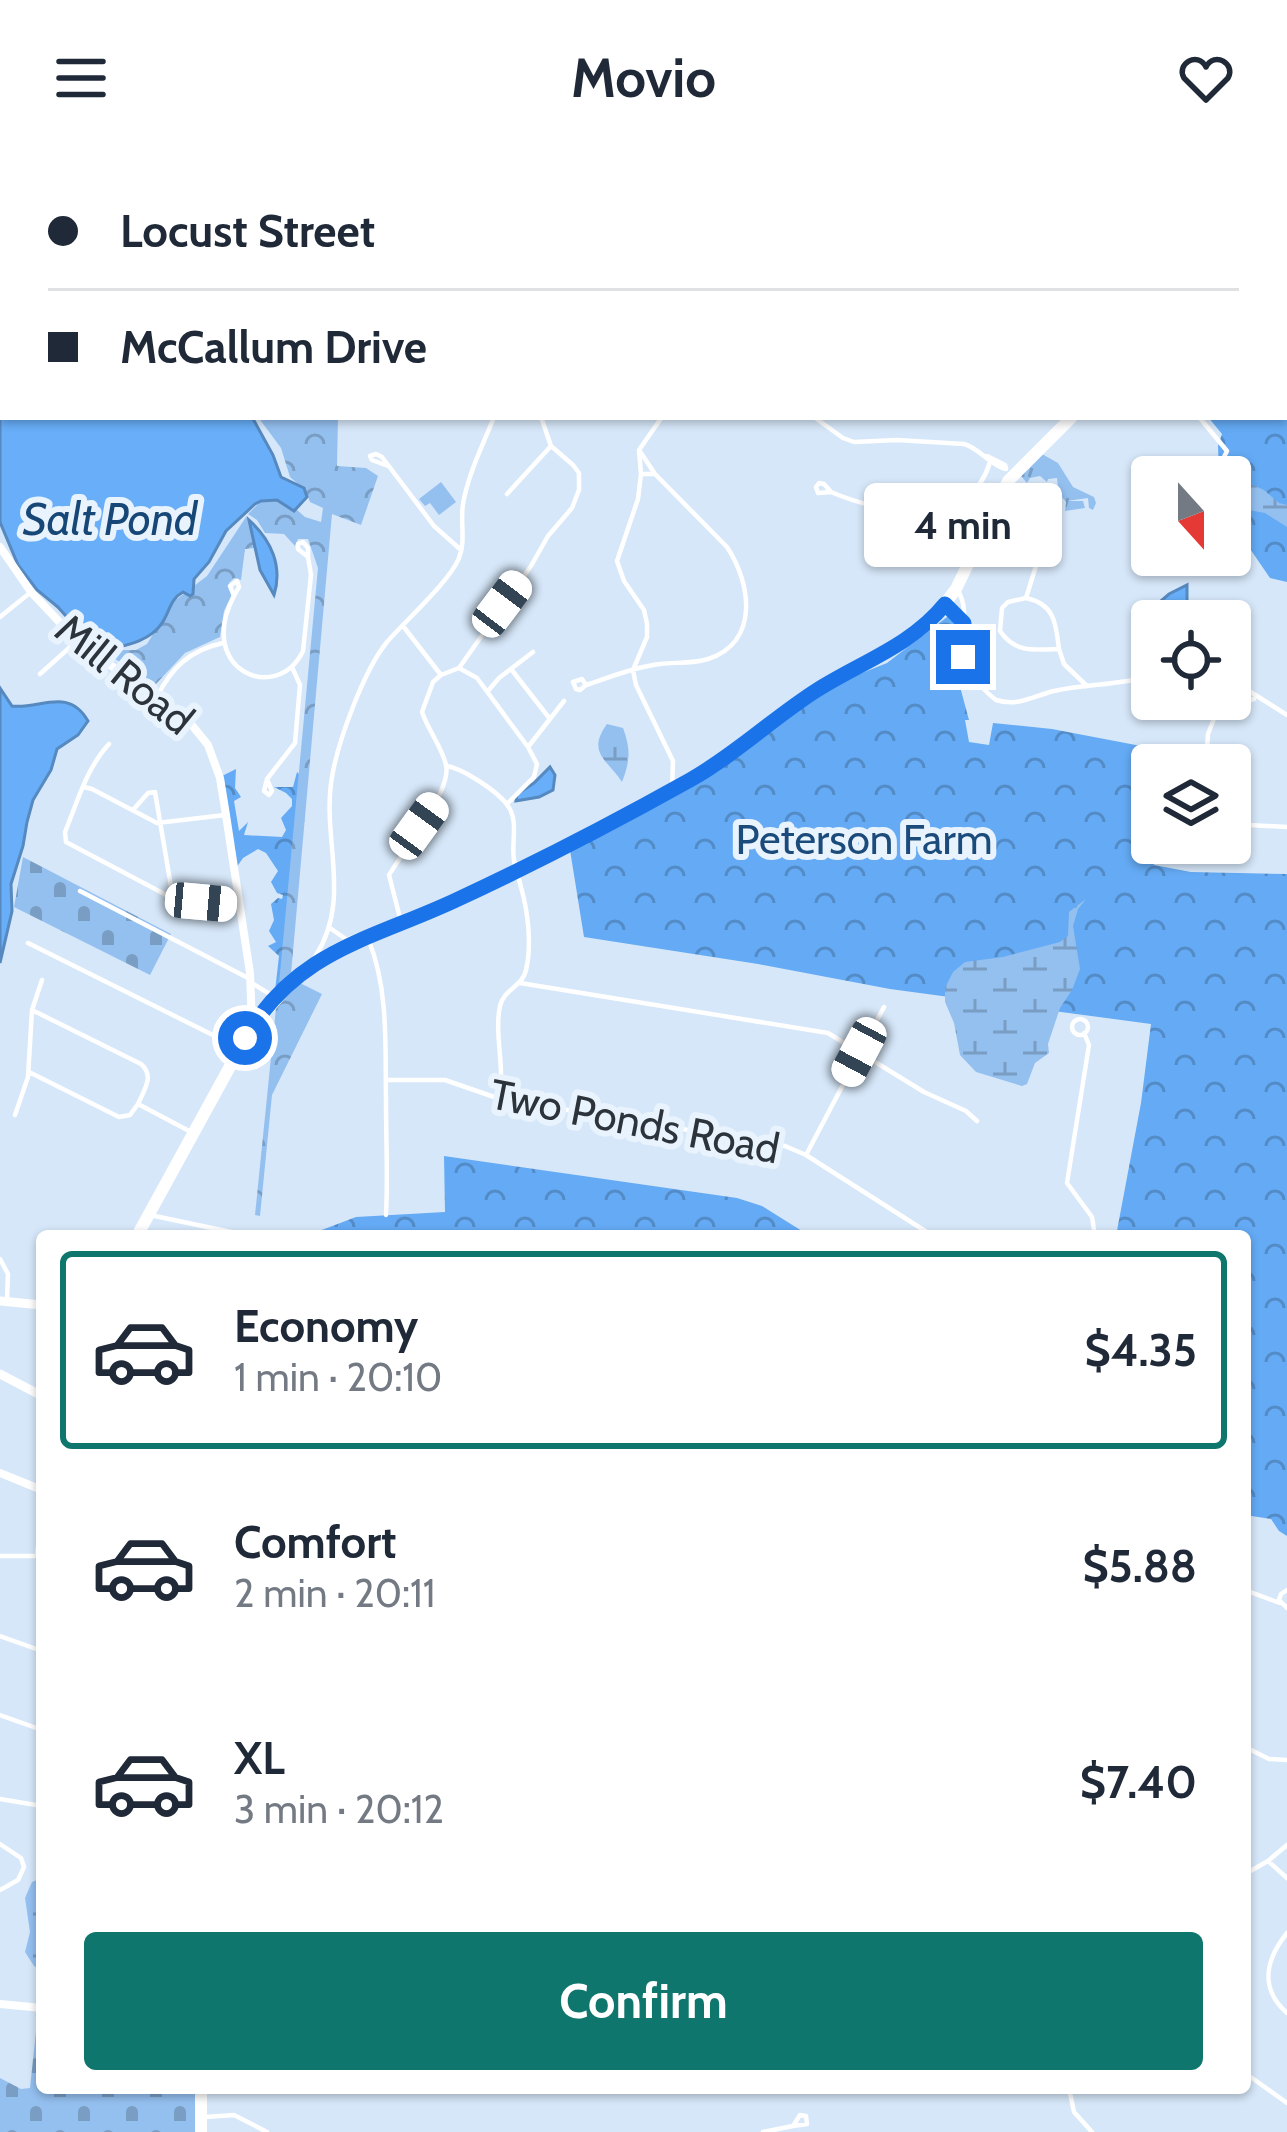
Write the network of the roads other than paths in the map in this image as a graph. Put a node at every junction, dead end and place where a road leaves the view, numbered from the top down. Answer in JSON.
{"nodes":[{"id":1,"x":493,"y":420,"type":"edge"},
{"id":2,"x":542,"y":420,"type":"edge"},
{"id":3,"x":660,"y":420,"type":"edge"},
{"id":4,"x":818,"y":420,"type":"edge"},
{"id":5,"x":1069,"y":420,"type":"edge"},
{"id":6,"x":1201,"y":420,"type":"edge"},
{"id":7,"x":551,"y":446,"type":"junction"},
{"id":8,"x":639,"y":451,"type":"junction"},
{"id":9,"x":1224,"y":456,"type":"edge"},
{"id":10,"x":988,"y":459,"type":"junction"},
{"id":11,"x":388,"y":466,"type":"dead end"},
{"id":12,"x":1010,"y":472,"type":"junction"},
{"id":13,"x":641,"y":474,"type":"junction"},
{"id":14,"x":655,"y":474,"type":"junction"},
{"id":15,"x":831,"y":492,"type":"dead end"},
{"id":16,"x":507,"y":494,"type":"dead end"},
{"id":17,"x":0,"y":547,"type":"edge"},
{"id":18,"x":461,"y":550,"type":"junction"},
{"id":19,"x":308,"y":557,"type":"dead end"},
{"id":20,"x":1036,"y":566,"type":"dead end"},
{"id":21,"x":956,"y":589,"type":"junction"},
{"id":22,"x":31,"y":592,"type":"junction"},
{"id":23,"x":234,"y":596,"type":"dead end"},
{"id":24,"x":1026,"y":598,"type":"junction"},
{"id":25,"x":945,"y":604,"type":"junction"},
{"id":26,"x":0,"y":617,"type":"edge"},
{"id":27,"x":964,"y":623,"type":"junction"},
{"id":28,"x":402,"y":626,"type":"junction"},
{"id":29,"x":78,"y":640,"type":"junction"},
{"id":30,"x":223,"y":643,"type":"junction"},
{"id":31,"x":1058,"y":649,"type":"junction"},
{"id":32,"x":533,"y":652,"type":"dead end"},
{"id":33,"x":292,"y":667,"type":"junction"},
{"id":34,"x":459,"y":668,"type":"junction"},
{"id":35,"x":511,"y":669,"type":"junction"},
{"id":36,"x":633,"y":670,"type":"junction"},
{"id":37,"x":40,"y":674,"type":"dead end"},
{"id":38,"x":441,"y":675,"type":"junction"},
{"id":39,"x":1131,"y":680,"type":"edge"},
{"id":40,"x":586,"y":685,"type":"dead end"},
{"id":41,"x":1089,"y":688,"type":"junction"},
{"id":42,"x":487,"y":692,"type":"junction"},
{"id":43,"x":1251,"y":694,"type":"edge"},
{"id":44,"x":157,"y":698,"type":"junction"},
{"id":45,"x":1259,"y":700,"type":"junction"},
{"id":46,"x":564,"y":701,"type":"dead end"},
{"id":47,"x":1251,"y":701,"type":"edge"},
{"id":48,"x":1287,"y":715,"type":"edge"},
{"id":49,"x":550,"y":719,"type":"junction"},
{"id":50,"x":109,"y":744,"type":"dead end"},
{"id":51,"x":528,"y":747,"type":"junction"},
{"id":52,"x":446,"y":766,"type":"junction"},
{"id":53,"x":267,"y":779,"type":"dead end"},
{"id":54,"x":84,"y":787,"type":"junction"},
{"id":55,"x":672,"y":790,"type":"junction"},
{"id":56,"x":507,"y":804,"type":"junction"},
{"id":57,"x":134,"y":810,"type":"junction"},
{"id":58,"x":226,"y":815,"type":"junction"},
{"id":59,"x":162,"y":824,"type":"junction"},
{"id":60,"x":1251,"y":825,"type":"edge"},
{"id":61,"x":1287,"y":827,"type":"edge"},
{"id":62,"x":516,"y":871,"type":"junction"},
{"id":63,"x":80,"y":890,"type":"dead end"},
{"id":64,"x":173,"y":899,"type":"junction"},
{"id":65,"x":239,"y":903,"type":"junction"},
{"id":66,"x":401,"y":922,"type":"junction"},
{"id":67,"x":330,"y":928,"type":"junction"},
{"id":68,"x":367,"y":935,"type":"junction"},
{"id":69,"x":28,"y":943,"type":"dead end"},
{"id":70,"x":351,"y":943,"type":"junction"},
{"id":71,"x":298,"y":976,"type":"junction"},
{"id":72,"x":42,"y":980,"type":"dead end"},
{"id":73,"x":250,"y":981,"type":"junction"},
{"id":74,"x":520,"y":983,"type":"junction"},
{"id":75,"x":276,"y":998,"type":"junction"},
{"id":76,"x":884,"y":1006,"type":"dead end"},
{"id":77,"x":32,"y":1010,"type":"junction"},
{"id":78,"x":252,"y":1027,"type":"junction"},
{"id":79,"x":1084,"y":1034,"type":"dead end"},
{"id":80,"x":240,"y":1048,"type":"junction"},
{"id":81,"x":859,"y":1052,"type":"junction"},
{"id":82,"x":28,"y":1072,"type":"junction"},
{"id":83,"x":386,"y":1080,"type":"junction"},
{"id":84,"x":500,"y":1099,"type":"junction"},
{"id":85,"x":138,"y":1104,"type":"junction"},
{"id":86,"x":14,"y":1115,"type":"dead end"},
{"id":87,"x":977,"y":1121,"type":"dead end"},
{"id":88,"x":193,"y":1133,"type":"junction"},
{"id":89,"x":806,"y":1155,"type":"junction"},
{"id":90,"x":149,"y":1215,"type":"junction"},
{"id":91,"x":386,"y":1215,"type":"dead end"},
{"id":92,"x":140,"y":1230,"type":"edge"},
{"id":93,"x":221,"y":1230,"type":"edge"},
{"id":94,"x":924,"y":1230,"type":"edge"},
{"id":95,"x":1094,"y":1230,"type":"edge"},
{"id":96,"x":0,"y":1259,"type":"edge"},
{"id":97,"x":4,"y":1302,"type":"edge"},
{"id":98,"x":36,"y":1305,"type":"edge"},
{"id":99,"x":0,"y":1374,"type":"edge"},
{"id":100,"x":36,"y":1393,"type":"edge"},
{"id":101,"x":0,"y":1473,"type":"edge"},
{"id":102,"x":36,"y":1488,"type":"edge"},
{"id":103,"x":0,"y":1556,"type":"edge"},
{"id":104,"x":36,"y":1556,"type":"edge"},
{"id":105,"x":1287,"y":1590,"type":"edge"},
{"id":106,"x":1251,"y":1592,"type":"edge"},
{"id":107,"x":1284,"y":1606,"type":"edge"},
{"id":108,"x":0,"y":1636,"type":"edge"},
{"id":109,"x":36,"y":1649,"type":"edge"},
{"id":110,"x":0,"y":1714,"type":"edge"},
{"id":111,"x":36,"y":1728,"type":"edge"},
{"id":112,"x":1251,"y":1750,"type":"edge"},
{"id":113,"x":1287,"y":1760,"type":"edge"},
{"id":114,"x":0,"y":1799,"type":"edge"},
{"id":115,"x":36,"y":1805,"type":"edge"},
{"id":116,"x":0,"y":1844,"type":"edge"},
{"id":117,"x":1287,"y":1845,"type":"edge"},
{"id":118,"x":1268,"y":1861,"type":"junction"},
{"id":119,"x":1251,"y":1871,"type":"edge"},
{"id":120,"x":1287,"y":1878,"type":"edge"},
{"id":121,"x":0,"y":1890,"type":"edge"},
{"id":122,"x":1287,"y":1933,"type":"edge"},
{"id":123,"x":0,"y":2004,"type":"edge"},
{"id":124,"x":36,"y":2007,"type":"edge"},
{"id":125,"x":1287,"y":2013,"type":"edge"},
{"id":126,"x":1251,"y":2077,"type":"edge"},
{"id":127,"x":201,"y":2094,"type":"edge"},
{"id":128,"x":1071,"y":2094,"type":"edge"},
{"id":129,"x":1286,"y":2100,"type":"edge"},
{"id":130,"x":201,"y":2125,"type":"edge"},
{"id":131,"x":793,"y":2126,"type":"dead end"},
{"id":132,"x":267,"y":2132,"type":"edge"},
{"id":133,"x":764,"y":2132,"type":"edge"},
{"id":134,"x":1091,"y":2132,"type":"edge"}],
"edges":[{"from":1,"to":18,"type":"street"},
{"from":2,"to":7,"type":"street"},
{"from":3,"to":8,"type":"street"},
{"from":4,"to":10,"type":"street"},
{"from":5,"to":12,"type":"highway"},
{"from":6,"to":9,"type":"street"},
{"from":7,"to":16,"type":"street"},
{"from":7,"to":34,"type":"street"},
{"from":8,"to":13,"type":"street"},
{"from":8,"to":14,"type":"street"},
{"from":10,"to":12,"type":"street"},
{"from":10,"to":15,"type":"street"},
{"from":11,"to":18,"type":"street"},
{"from":12,"to":21,"type":"highway"},
{"from":13,"to":14,"type":"street"},
{"from":13,"to":36,"type":"street"},
{"from":14,"to":36,"type":"street"},
{"from":17,"to":22,"type":"street","name":"Mill Road"},
{"from":18,"to":28,"type":"street"},
{"from":19,"to":33,"type":"street"},
{"from":20,"to":24,"type":"street"},
{"from":21,"to":25,"type":"highway"},
{"from":21,"to":27,"type":"street"},
{"from":22,"to":26,"type":"street"},
{"from":22,"to":29,"type":"street","name":"Mill Road"},
{"from":23,"to":30,"type":"street"},
{"from":24,"to":31,"type":"street"},
{"from":24,"to":31,"type":"street"},
{"from":25,"to":27,"type":"street"},
{"from":25,"to":55,"type":"highway"},
{"from":27,"to":41,"type":"street"},
{"from":28,"to":38,"type":"street"},
{"from":28,"to":67,"type":"street"},
{"from":29,"to":37,"type":"street"},
{"from":29,"to":44,"type":"street","name":"Mill Road"},
{"from":30,"to":33,"type":"street"},
{"from":30,"to":44,"type":"street"},
{"from":31,"to":41,"type":"street"},
{"from":32,"to":35,"type":"street"},
{"from":33,"to":53,"type":"street"},
{"from":34,"to":38,"type":"street"},
{"from":34,"to":42,"type":"street"},
{"from":35,"to":42,"type":"street"},
{"from":35,"to":49,"type":"street"},
{"from":36,"to":40,"type":"street"},
{"from":36,"to":55,"type":"street"},
{"from":38,"to":52,"type":"street"},
{"from":39,"to":41,"type":"street"},
{"from":42,"to":51,"type":"street"},
{"from":43,"to":45,"type":"street"},
{"from":44,"to":58,"type":"street","name":"Mill Road"},
{"from":45,"to":47,"type":"street"},
{"from":45,"to":48,"type":"street"},
{"from":46,"to":49,"type":"street"},
{"from":49,"to":51,"type":"street"},
{"from":50,"to":54,"type":"street"},
{"from":51,"to":56,"type":"street"},
{"from":52,"to":56,"type":"street"},
{"from":52,"to":66,"type":"street"},
{"from":54,"to":57,"type":"street"},
{"from":54,"to":64,"type":"street"},
{"from":55,"to":62,"type":"highway"},
{"from":56,"to":62,"type":"street"},
{"from":57,"to":59,"type":"street"},
{"from":57,"to":59,"type":"street"},
{"from":58,"to":59,"type":"street"},
{"from":58,"to":65,"type":"street","name":"Mill Road"},
{"from":59,"to":64,"type":"street"},
{"from":60,"to":61,"type":"street"},
{"from":62,"to":66,"type":"highway"},
{"from":62,"to":74,"type":"street"},
{"from":63,"to":73,"type":"street"},
{"from":64,"to":65,"type":"street"},
{"from":65,"to":73,"type":"street","name":"Mill Road"},
{"from":66,"to":68,"type":"highway"},
{"from":67,"to":70,"type":"street"},
{"from":67,"to":71,"type":"street"},
{"from":68,"to":70,"type":"highway"},
{"from":68,"to":83,"type":"street"},
{"from":69,"to":80,"type":"street"},
{"from":70,"to":71,"type":"highway"},
{"from":71,"to":75,"type":"highway"},
{"from":72,"to":77,"type":"street"},
{"from":73,"to":75,"type":"street"},
{"from":73,"to":78,"type":"street","name":"Mill Road"},
{"from":74,"to":81,"type":"street"},
{"from":74,"to":84,"type":"street"},
{"from":75,"to":78,"type":"highway"},
{"from":76,"to":81,"type":"street"},
{"from":77,"to":82,"type":"street"},
{"from":77,"to":85,"type":"street"},
{"from":78,"to":80,"type":"highway"},
{"from":79,"to":95,"type":"street"},
{"from":80,"to":88,"type":"highway"},
{"from":81,"to":87,"type":"street"},
{"from":81,"to":89,"type":"street"},
{"from":82,"to":85,"type":"street"},
{"from":82,"to":86,"type":"street"},
{"from":83,"to":84,"type":"street","name":"Two Ponds Road"},
{"from":83,"to":91,"type":"street"},
{"from":84,"to":89,"type":"street","name":"Two Ponds Road"},
{"from":85,"to":88,"type":"street"},
{"from":88,"to":90,"type":"highway"},
{"from":89,"to":94,"type":"street","name":"Two Ponds Road"},
{"from":90,"to":92,"type":"highway"},
{"from":90,"to":93,"type":"street"},
{"from":96,"to":97,"type":"street"},
{"from":97,"to":98,"type":"main road"},
{"from":99,"to":100,"type":"main road"},
{"from":101,"to":102,"type":"street"},
{"from":103,"to":104,"type":"street"},
{"from":105,"to":107,"type":"street"},
{"from":106,"to":107,"type":"street"},
{"from":108,"to":109,"type":"street"},
{"from":110,"to":111,"type":"street"},
{"from":112,"to":113,"type":"street"},
{"from":114,"to":115,"type":"street"},
{"from":116,"to":121,"type":"street"},
{"from":117,"to":118,"type":"street"},
{"from":118,"to":119,"type":"street"},
{"from":118,"to":120,"type":"street"},
{"from":122,"to":125,"type":"street"},
{"from":123,"to":124,"type":"street"},
{"from":126,"to":129,"type":"street"},
{"from":127,"to":130,"type":"highway"},
{"from":128,"to":134,"type":"street"},
{"from":130,"to":132,"type":"street"},
{"from":131,"to":133,"type":"street"}]}
